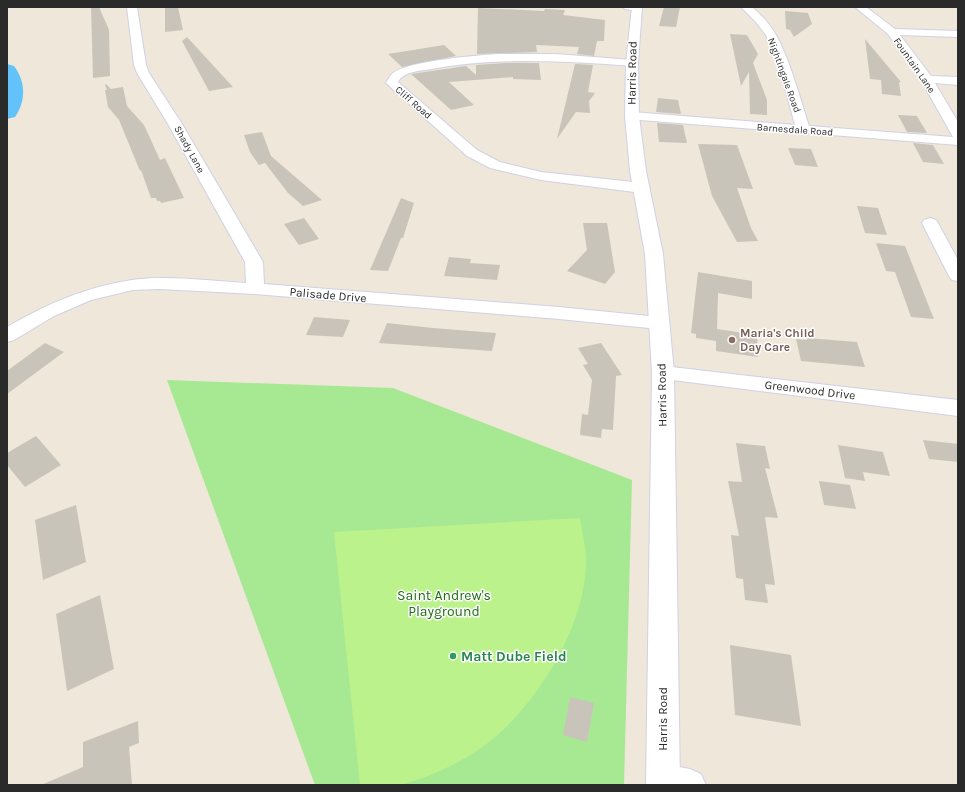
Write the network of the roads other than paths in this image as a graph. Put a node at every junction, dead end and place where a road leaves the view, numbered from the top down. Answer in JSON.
{"nodes":[{"id":1,"x":132,"y":7,"type":"edge"},
{"id":2,"x":634,"y":7,"type":"edge"},
{"id":3,"x":746,"y":7,"type":"edge"},
{"id":4,"x":860,"y":7,"type":"edge"},
{"id":5,"x":892,"y":32,"type":"junction"},
{"id":6,"x":958,"y":34,"type":"edge"},
{"id":7,"x":632,"y":63,"type":"junction"},
{"id":8,"x":927,"y":79,"type":"junction"},
{"id":9,"x":958,"y":81,"type":"edge"},
{"id":10,"x":632,"y":116,"type":"junction"},
{"id":11,"x":803,"y":129,"type":"junction"},
{"id":12,"x":958,"y":134,"type":"edge"},
{"id":13,"x":958,"y":141,"type":"edge"},
{"id":14,"x":642,"y":188,"type":"junction"},
{"id":15,"x":930,"y":223,"type":"dead end"},
{"id":16,"x":954,"y":261,"type":"edge"},
{"id":17,"x":958,"y":276,"type":"edge"},
{"id":18,"x":255,"y":289,"type":"junction"},
{"id":19,"x":660,"y":323,"type":"junction"},
{"id":20,"x":7,"y":336,"type":"edge"},
{"id":21,"x":662,"y":373,"type":"junction"},
{"id":22,"x":958,"y":408,"type":"edge"},
{"id":23,"x":672,"y":783,"type":"edge"}],
"edges":[{"from":1,"to":18,"type":"street","name":"Shady Lane"},
{"from":2,"to":7,"type":"street","name":"Harris Road"},
{"from":3,"to":11,"type":"street","name":"Nightingale Road"},
{"from":4,"to":5,"type":"street","name":"Fountain Lane"},
{"from":5,"to":6,"type":"street"},
{"from":5,"to":8,"type":"street","name":"Fountain Lane"},
{"from":7,"to":10,"type":"street","name":"Harris Road"},
{"from":7,"to":14,"type":"street","name":"Cliff Road"},
{"from":8,"to":9,"type":"street"},
{"from":8,"to":12,"type":"street","name":"Fountain Lane"},
{"from":10,"to":11,"type":"street","name":"Barnesdale Road"},
{"from":10,"to":14,"type":"street","name":"Harris Road"},
{"from":11,"to":13,"type":"street","name":"Barnesdale Road"},
{"from":14,"to":19,"type":"street","name":"Harris Road"},
{"from":15,"to":16,"type":"street"},
{"from":16,"to":17,"type":"street"},
{"from":18,"to":19,"type":"street","name":"Palisade Drive"},
{"from":18,"to":20,"type":"street","name":"Palisade Drive"},
{"from":19,"to":21,"type":"street","name":"Harris Road"},
{"from":21,"to":22,"type":"street","name":"Greenwood Drive"},
{"from":21,"to":23,"type":"street","name":"Harris Road"}]}
